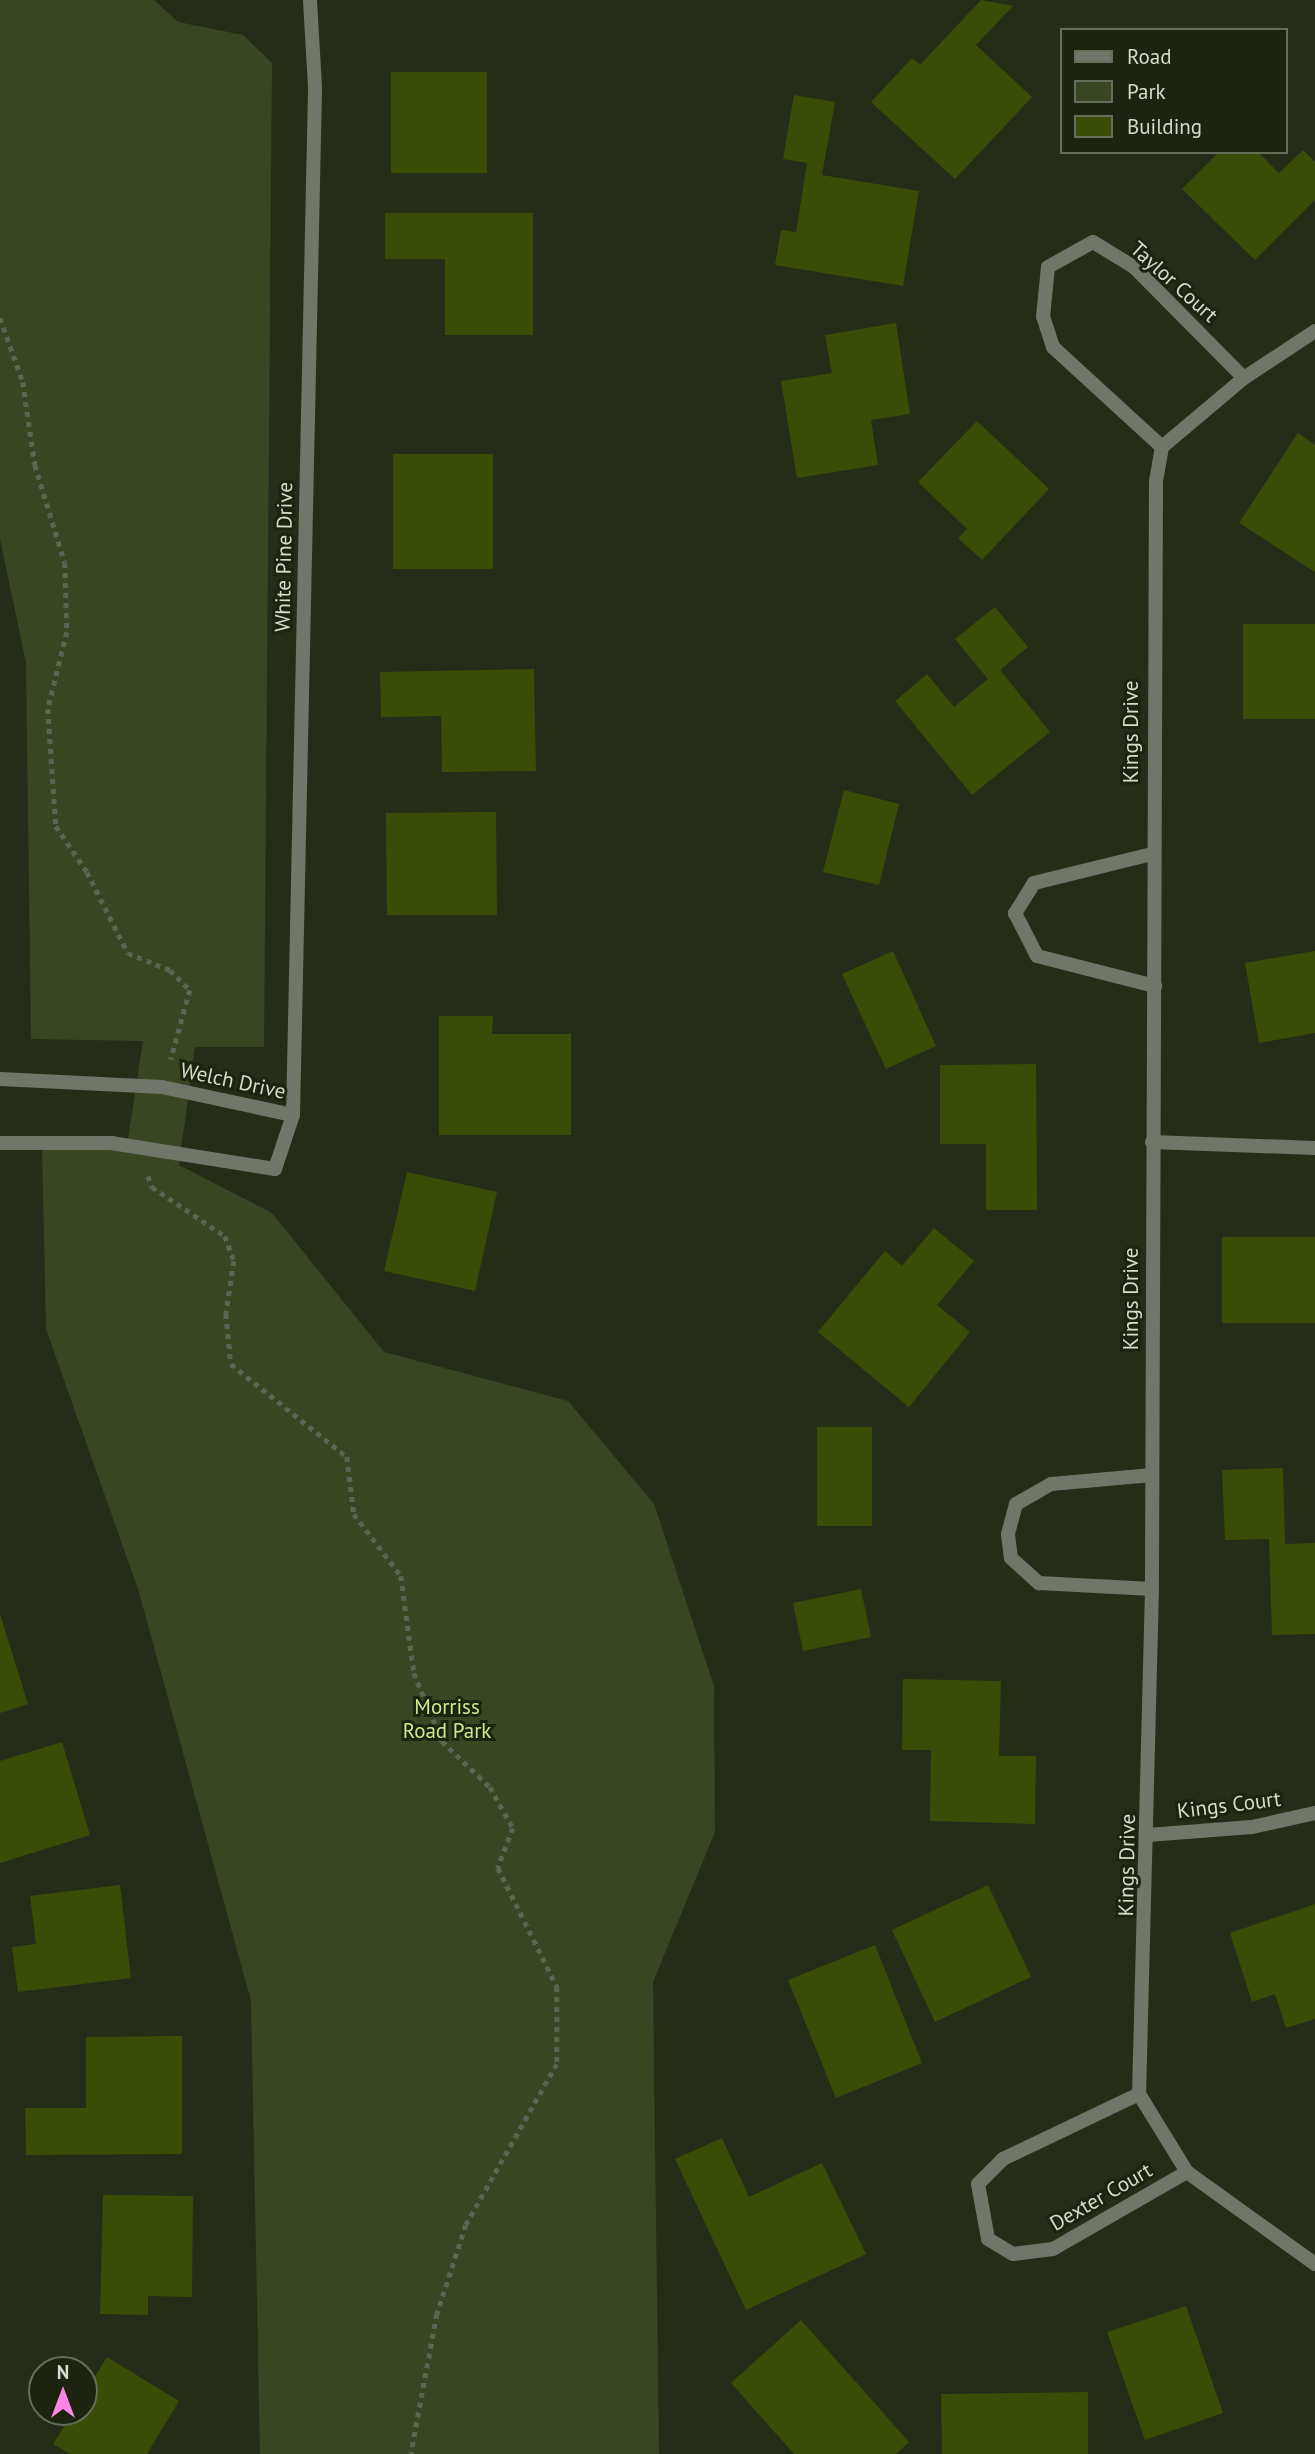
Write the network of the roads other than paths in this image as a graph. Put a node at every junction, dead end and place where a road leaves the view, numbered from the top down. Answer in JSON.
{"nodes":[{"id":1,"x":310,"y":0,"type":"edge"},
{"id":2,"x":1315,"y":331,"type":"edge"},
{"id":3,"x":1244,"y":378,"type":"junction"},
{"id":4,"x":1162,"y":447,"type":"junction"},
{"id":5,"x":1152,"y":853,"type":"junction"},
{"id":6,"x":1155,"y":986,"type":"junction"},
{"id":7,"x":0,"y":1079,"type":"edge"},
{"id":8,"x":293,"y":1115,"type":"junction"},
{"id":9,"x":1152,"y":1142,"type":"junction"},
{"id":10,"x":0,"y":1143,"type":"edge"},
{"id":11,"x":1315,"y":1148,"type":"edge"},
{"id":12,"x":1152,"y":1475,"type":"junction"},
{"id":13,"x":1152,"y":1589,"type":"junction"},
{"id":14,"x":1315,"y":1813,"type":"edge"},
{"id":15,"x":1148,"y":1835,"type":"junction"},
{"id":16,"x":1139,"y":2094,"type":"junction"},
{"id":17,"x":1187,"y":2172,"type":"junction"},
{"id":18,"x":1315,"y":2264,"type":"edge"}],
"edges":[{"from":1,"to":8,"type":"street","name":"White Pine Drive"},
{"from":2,"to":3,"type":"street"},
{"from":3,"to":4,"type":"street"},
{"from":3,"to":4,"type":"street","name":"Taylor Court"},
{"from":4,"to":5,"type":"street","name":"Kings Drive"},
{"from":5,"to":6,"type":"street","name":"Kings Drive"},
{"from":5,"to":6,"type":"street"},
{"from":6,"to":9,"type":"street","name":"Kings Drive"},
{"from":7,"to":8,"type":"street","name":"Welch Drive"},
{"from":8,"to":10,"type":"street","name":"Welch Drive"},
{"from":9,"to":11,"type":"street"},
{"from":9,"to":12,"type":"street","name":"Kings Drive"},
{"from":12,"to":13,"type":"street","name":"Kings Drive"},
{"from":12,"to":13,"type":"street"},
{"from":13,"to":15,"type":"street","name":"Kings Drive"},
{"from":14,"to":15,"type":"street","name":"Kings Court"},
{"from":15,"to":16,"type":"street","name":"Kings Drive"},
{"from":16,"to":17,"type":"street"},
{"from":16,"to":17,"type":"street","name":"Dexter Court"},
{"from":17,"to":18,"type":"street"}]}
